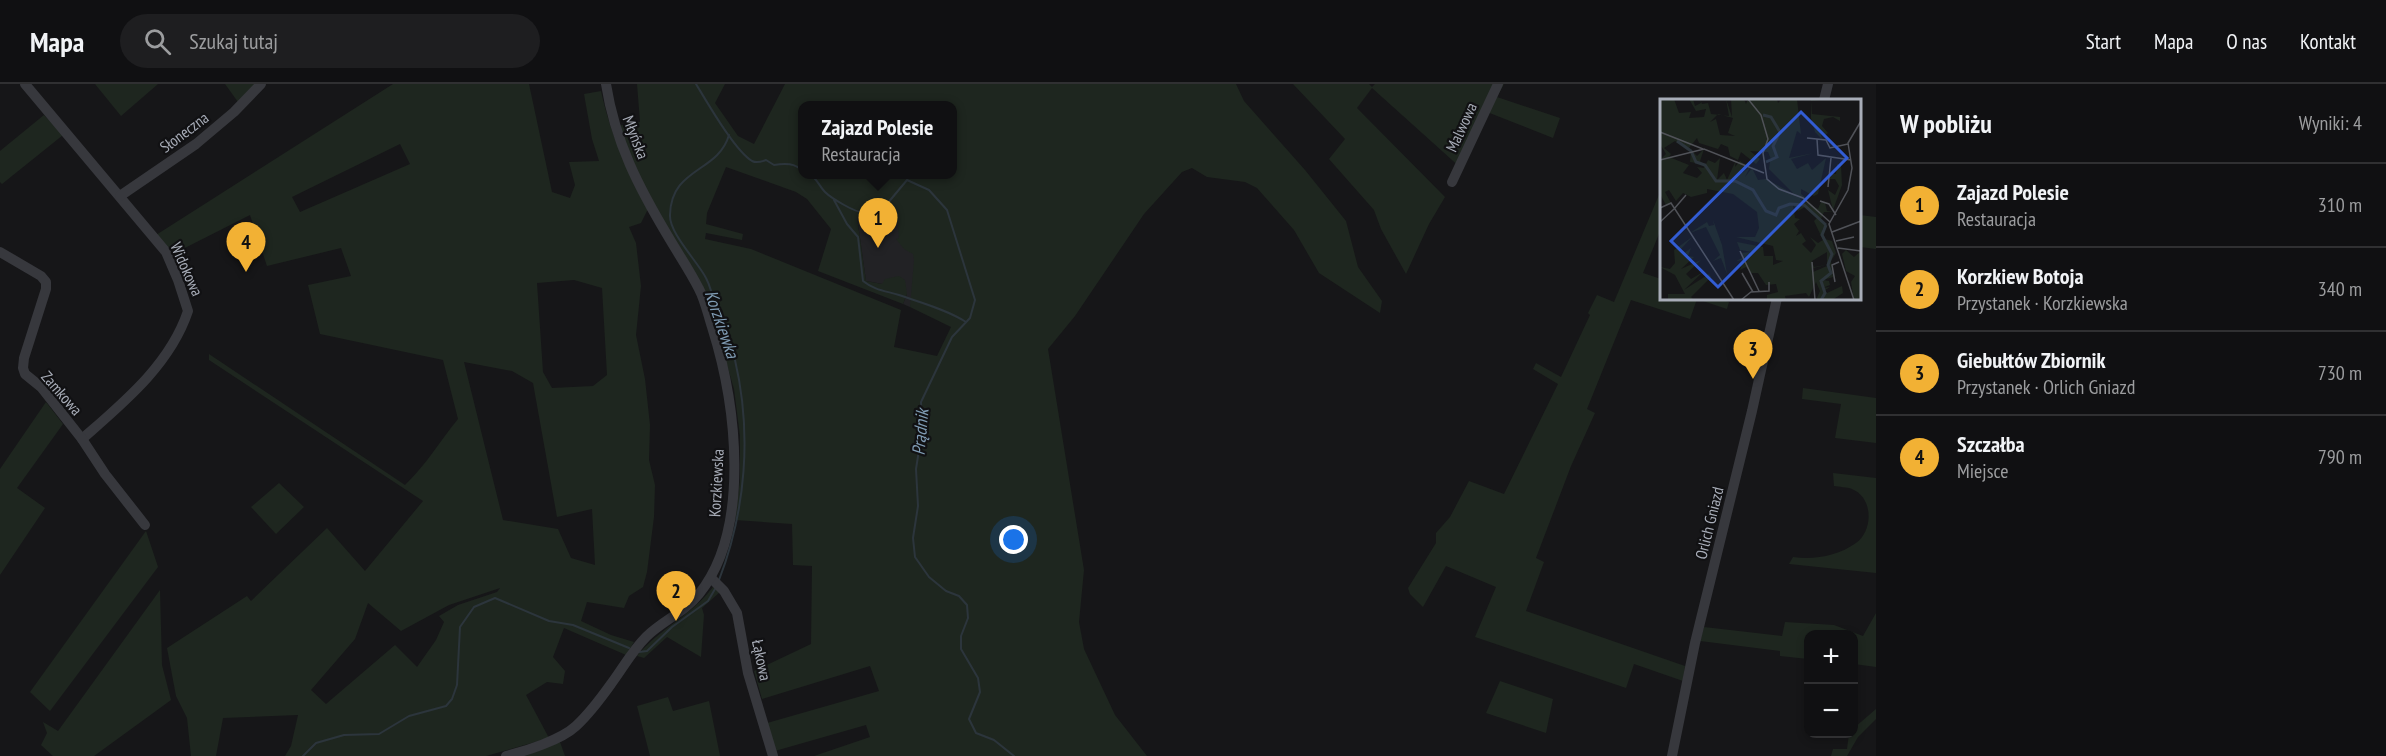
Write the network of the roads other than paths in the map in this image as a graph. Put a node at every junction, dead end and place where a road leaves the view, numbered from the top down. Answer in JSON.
{"nodes":[{"id":1,"x":25,"y":84,"type":"edge"},
{"id":2,"x":261,"y":84,"type":"edge"},
{"id":3,"x":606,"y":84,"type":"edge"},
{"id":4,"x":1498,"y":84,"type":"edge"},
{"id":5,"x":1828,"y":84,"type":"edge"},
{"id":6,"x":1824,"y":99,"type":"edge"},
{"id":7,"x":1452,"y":182,"type":"dead end"},
{"id":8,"x":120,"y":196,"type":"junction"},
{"id":9,"x":646,"y":198,"type":"joint"},
{"id":10,"x":0,"y":252,"type":"edge"},
{"id":11,"x":1777,"y":300,"type":"edge"},
{"id":12,"x":82,"y":439,"type":"junction"},
{"id":13,"x":146,"y":525,"type":"dead end"},
{"id":14,"x":711,"y":578,"type":"junction"},
{"id":15,"x":506,"y":756,"type":"edge"},
{"id":16,"x":773,"y":756,"type":"edge"},
{"id":17,"x":1672,"y":756,"type":"edge"}],
"edges":[{"from":1,"to":8,"type":"street","name":"Widokowa"},
{"from":2,"to":8,"type":"street","name":"Słoneczna"},
{"from":3,"to":9,"type":"street","name":"Młyńska"},
{"from":4,"to":7,"type":"street","name":"Malwowa"},
{"from":5,"to":6,"type":"street"},
{"from":8,"to":12,"type":"street","name":"Widokowa"},
{"from":9,"to":14,"type":"street","name":"Korzkiewska"},
{"from":10,"to":12,"type":"street","name":"Zamkowa"},
{"from":11,"to":17,"type":"street","name":"Orlich Gniazd"},
{"from":12,"to":13,"type":"street","name":"Zamkowa"},
{"from":14,"to":15,"type":"street","name":"Korzkiewska"},
{"from":14,"to":16,"type":"street","name":"Łąkowa"}]}
